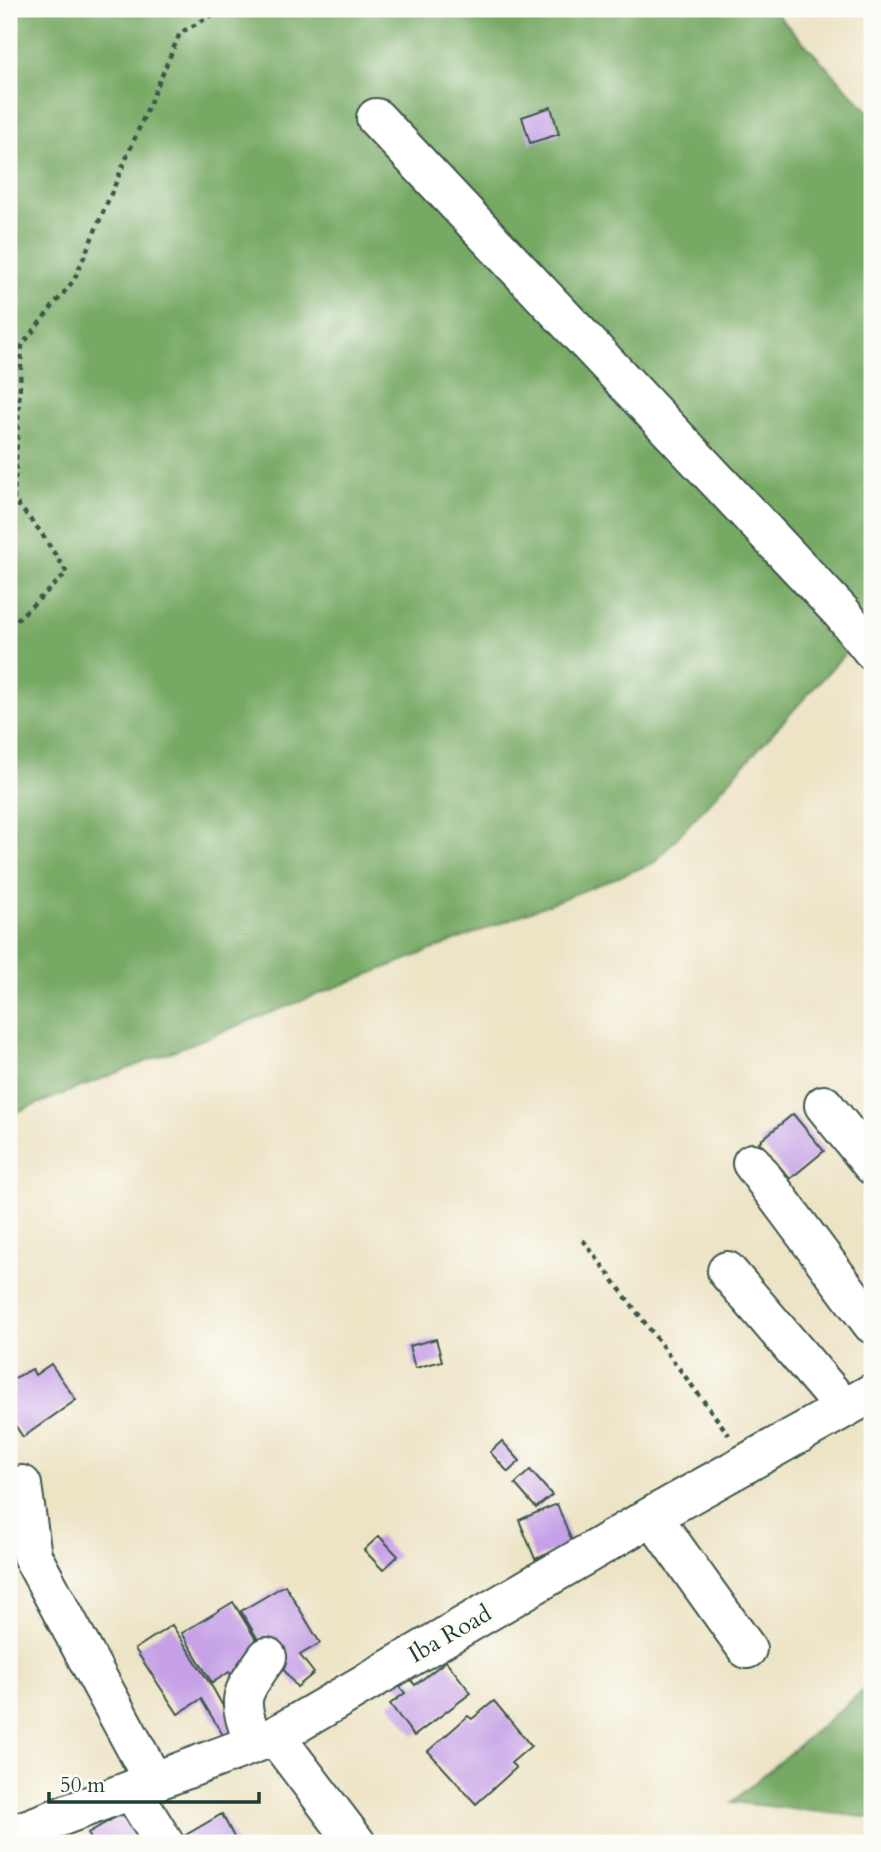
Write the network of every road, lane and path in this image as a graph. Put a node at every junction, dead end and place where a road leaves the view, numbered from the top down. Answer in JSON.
{"nodes":[{"id":1,"x":223,"y":9,"type":"edge"},
{"id":2,"x":376,"y":118,"type":"dead end"},
{"id":3,"x":9,"y":627,"type":"edge"},
{"id":4,"x":872,"y":650,"type":"edge"},
{"id":5,"x":824,"y":1105,"type":"dead end"},
{"id":6,"x":752,"y":1163,"type":"dead end"},
{"id":7,"x":872,"y":1165,"type":"edge"},
{"id":8,"x":583,"y":1240,"type":"dead end"},
{"id":9,"x":727,"y":1271,"type":"dead end"},
{"id":10,"x":872,"y":1324,"type":"edge"},
{"id":11,"x":858,"y":1400,"type":"edge"},
{"id":12,"x":749,"y":1461,"type":"junction"},
{"id":13,"x":22,"y":1485,"type":"dead end"},
{"id":14,"x":652,"y":1516,"type":"junction"},
{"id":15,"x":747,"y":1649,"type":"dead end"},
{"id":16,"x":267,"y":1657,"type":"dead end"},
{"id":17,"x":264,"y":1740,"type":"junction"},
{"id":18,"x":143,"y":1787,"type":"junction"},
{"id":19,"x":9,"y":1836,"type":"edge"},
{"id":20,"x":164,"y":1843,"type":"edge"},
{"id":21,"x":356,"y":1843,"type":"edge"}],
"edges":[{"from":1,"to":3,"type":"path"},
{"from":2,"to":4,"type":"street"},
{"from":5,"to":7,"type":"street"},
{"from":6,"to":10,"type":"street"},
{"from":8,"to":12,"type":"path"},
{"from":9,"to":11,"type":"street"},
{"from":11,"to":12,"type":"street","name":"Iba Road"},
{"from":12,"to":14,"type":"street","name":"Iba Road"},
{"from":13,"to":18,"type":"street"},
{"from":14,"to":15,"type":"street"},
{"from":14,"to":17,"type":"street","name":"Iba Road"},
{"from":16,"to":17,"type":"street"},
{"from":17,"to":18,"type":"street","name":"Iba Road"},
{"from":17,"to":21,"type":"street"},
{"from":18,"to":19,"type":"street","name":"Iba Road"},
{"from":18,"to":20,"type":"street"}]}
